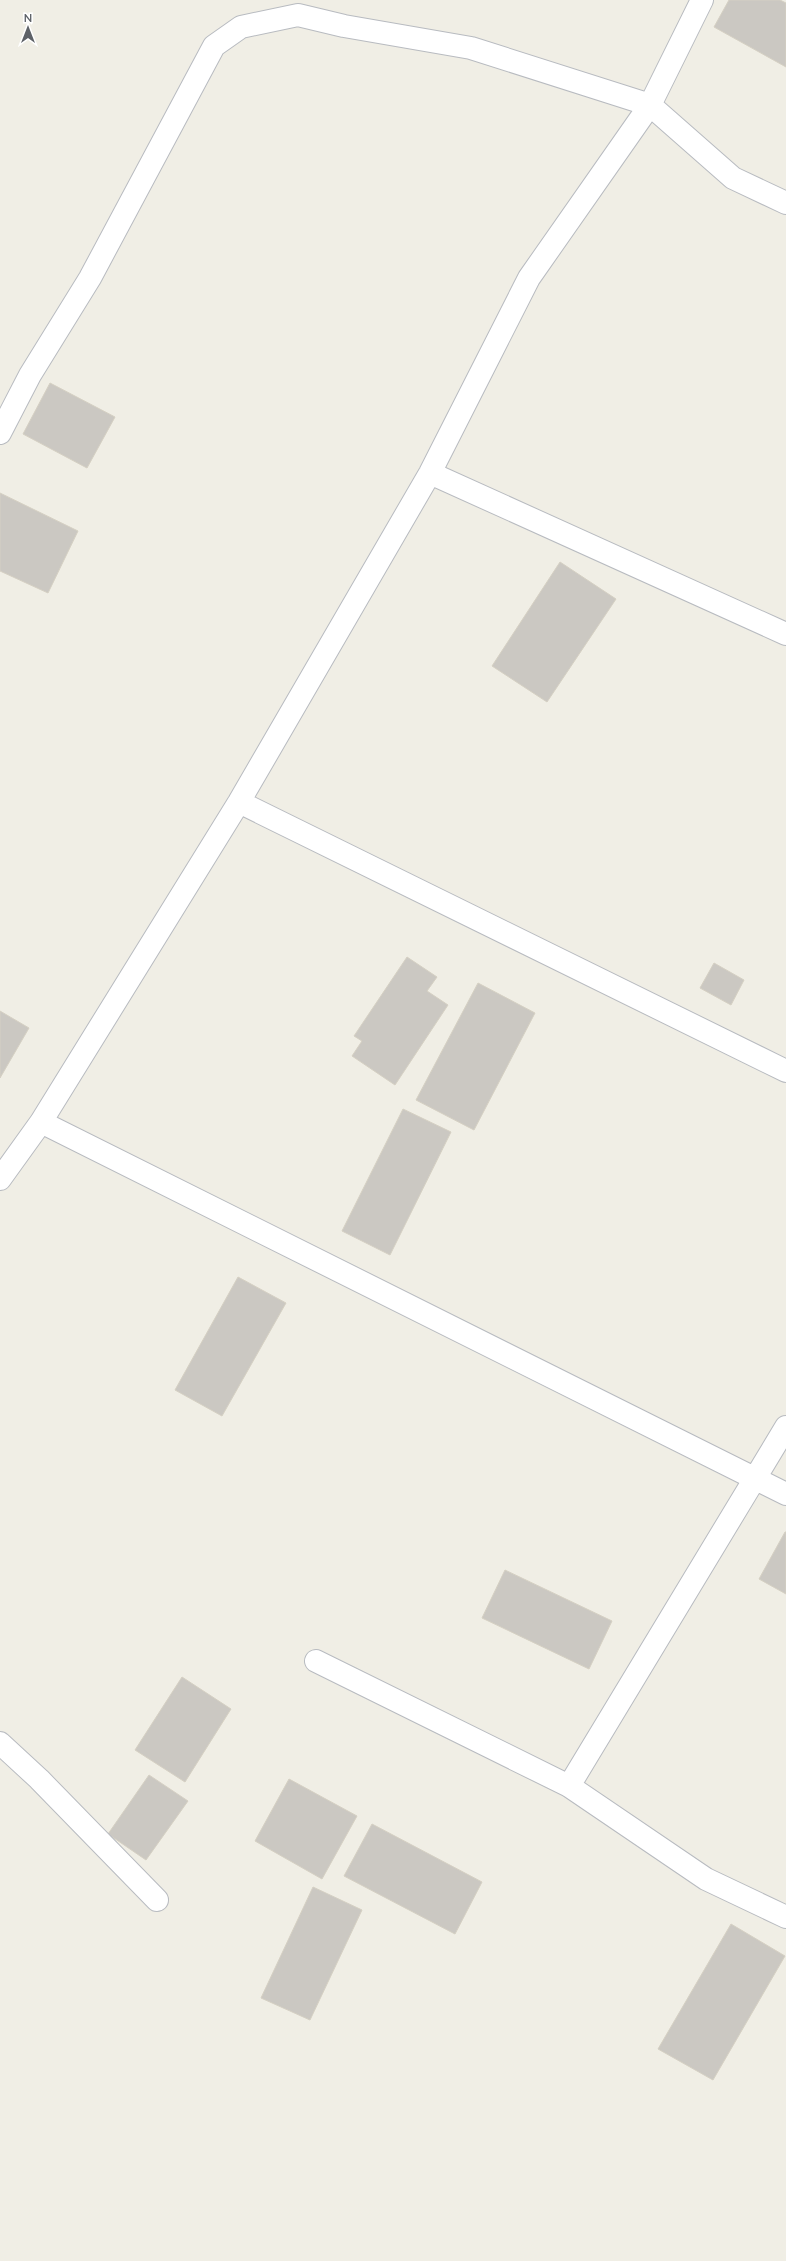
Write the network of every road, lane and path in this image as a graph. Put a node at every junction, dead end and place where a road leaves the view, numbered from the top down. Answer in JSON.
{"nodes":[{"id":1,"x":702,"y":0,"type":"edge"},
{"id":2,"x":300,"y":7,"type":"edge"},
{"id":3,"x":650,"y":105,"type":"junction"},
{"id":4,"x":786,"y":202,"type":"edge"},
{"id":5,"x":0,"y":434,"type":"edge"},
{"id":6,"x":430,"y":474,"type":"junction"},
{"id":7,"x":786,"y":634,"type":"edge"},
{"id":8,"x":239,"y":802,"type":"junction"},
{"id":9,"x":786,"y":1071,"type":"edge"},
{"id":10,"x":41,"y":1122,"type":"junction"},
{"id":11,"x":0,"y":1179,"type":"edge"},
{"id":12,"x":786,"y":1427,"type":"edge"},
{"id":13,"x":754,"y":1479,"type":"junction"},
{"id":14,"x":786,"y":1494,"type":"edge"},
{"id":15,"x":316,"y":1662,"type":"dead end"},
{"id":16,"x":0,"y":1743,"type":"edge"},
{"id":17,"x":569,"y":1786,"type":"junction"},
{"id":18,"x":157,"y":1900,"type":"dead end"},
{"id":19,"x":786,"y":1917,"type":"edge"}],
"edges":[{"from":1,"to":3,"type":"street"},
{"from":2,"to":3,"type":"street"},
{"from":2,"to":5,"type":"street"},
{"from":3,"to":4,"type":"street"},
{"from":3,"to":6,"type":"street"},
{"from":6,"to":7,"type":"street"},
{"from":6,"to":8,"type":"street"},
{"from":8,"to":9,"type":"street"},
{"from":8,"to":10,"type":"street"},
{"from":10,"to":11,"type":"street"},
{"from":10,"to":13,"type":"street"},
{"from":12,"to":13,"type":"street"},
{"from":13,"to":14,"type":"street"},
{"from":13,"to":17,"type":"street"},
{"from":15,"to":17,"type":"street"},
{"from":16,"to":18,"type":"street"},
{"from":17,"to":19,"type":"street"}]}
